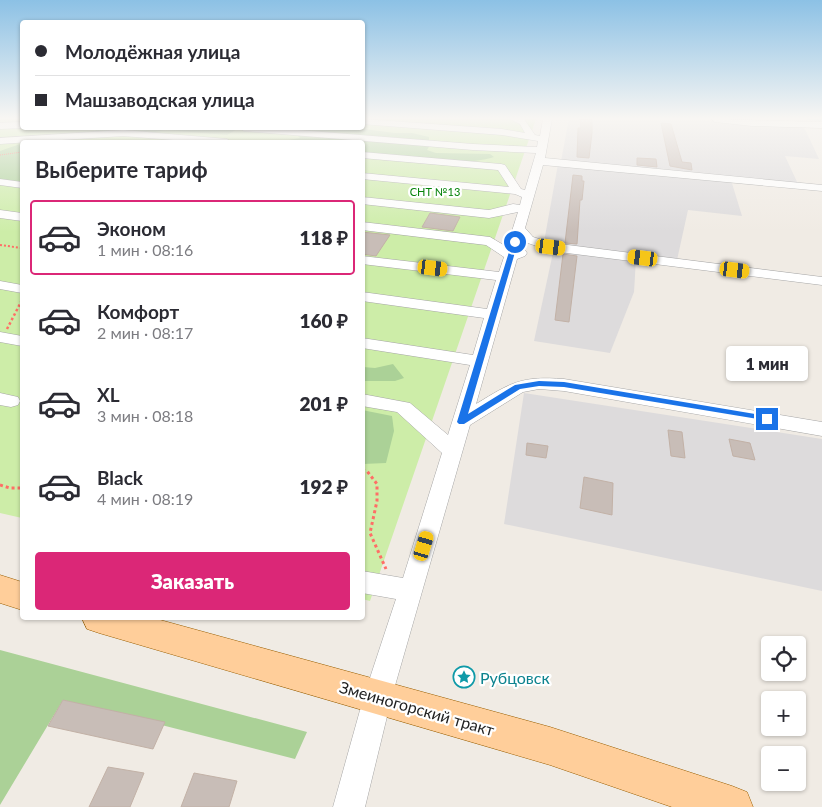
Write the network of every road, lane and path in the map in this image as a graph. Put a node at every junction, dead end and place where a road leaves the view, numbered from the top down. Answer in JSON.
{"nodes":[{"id":1,"x":381,"y":157,"type":"edge"},
{"id":2,"x":536,"y":157,"type":"edge"},
{"id":3,"x":611,"y":157,"type":"edge"},
{"id":4,"x":365,"y":176,"type":"edge"},
{"id":5,"x":0,"y":182,"type":"edge"},
{"id":6,"x":20,"y":185,"type":"edge"},
{"id":7,"x":822,"y":188,"type":"edge"},
{"id":8,"x":524,"y":198,"type":"junction"},
{"id":9,"x":365,"y":200,"type":"edge"},
{"id":10,"x":0,"y":214,"type":"edge"},
{"id":11,"x":20,"y":217,"type":"edge"},
{"id":12,"x":365,"y":226,"type":"edge"},
{"id":13,"x":519,"y":228,"type":"junction"},
{"id":14,"x":0,"y":245,"type":"edge"},
{"id":15,"x":551,"y":247,"type":"junction"},
{"id":16,"x":20,"y":248,"type":"edge"},
{"id":17,"x":511,"y":256,"type":"junction"},
{"id":18,"x":365,"y":260,"type":"edge"},
{"id":19,"x":504,"y":278,"type":"junction"},
{"id":20,"x":822,"y":281,"type":"edge"},
{"id":21,"x":0,"y":285,"type":"edge"},
{"id":22,"x":20,"y":289,"type":"edge"},
{"id":23,"x":365,"y":296,"type":"edge"},
{"id":24,"x":20,"y":304,"type":"edge"},
{"id":25,"x":493,"y":315,"type":"junction"},
{"id":26,"x":2,"y":337,"type":"edge"},
{"id":27,"x":20,"y":341,"type":"edge"},
{"id":28,"x":365,"y":343,"type":"edge"},
{"id":29,"x":479,"y":361,"type":"junction"},
{"id":30,"x":365,"y":401,"type":"edge"},
{"id":31,"x":462,"y":422,"type":"junction"},
{"id":32,"x":822,"y":429,"type":"edge"},
{"id":33,"x":453,"y":451,"type":"junction"},
{"id":34,"x":365,"y":471,"type":"edge"},
{"id":35,"x":0,"y":485,"type":"edge"},
{"id":36,"x":20,"y":488,"type":"edge"},
{"id":37,"x":365,"y":582,"type":"edge"},
{"id":38,"x":400,"y":588,"type":"joint"},
{"id":39,"x":0,"y":589,"type":"edge"},
{"id":40,"x":20,"y":595,"type":"edge"},
{"id":41,"x":106,"y":620,"type":"edge"},
{"id":42,"x":378,"y":696,"type":"junction"},
{"id":43,"x":354,"y":805,"type":"edge"},
{"id":44,"x":732,"y":807,"type":"edge"}],
"edges":[{"from":1,"to":8,"type":"street"},
{"from":2,"to":8,"type":"street"},
{"from":3,"to":7,"type":"street"},
{"from":4,"to":8,"type":"street"},
{"from":5,"to":6,"type":"street"},
{"from":8,"to":9,"type":"street"},
{"from":8,"to":13,"type":"street"},
{"from":10,"to":11,"type":"street"},
{"from":12,"to":17,"type":"street"},
{"from":13,"to":15,"type":"street"},
{"from":13,"to":17,"type":"street"},
{"from":14,"to":16,"type":"path"},
{"from":15,"to":17,"type":"street"},
{"from":15,"to":20,"type":"street"},
{"from":17,"to":19,"type":"street"},
{"from":18,"to":19,"type":"street"},
{"from":19,"to":25,"type":"street"},
{"from":21,"to":22,"type":"street"},
{"from":23,"to":25,"type":"street"},
{"from":24,"to":26,"type":"path"},
{"from":25,"to":29,"type":"street"},
{"from":26,"to":27,"type":"street"},
{"from":28,"to":29,"type":"street"},
{"from":29,"to":31,"type":"street"},
{"from":30,"to":33,"type":"street"},
{"from":31,"to":32,"type":"street"},
{"from":31,"to":33,"type":"street"},
{"from":33,"to":42,"type":"street"},
{"from":34,"to":38,"type":"path"},
{"from":35,"to":36,"type":"path"},
{"from":37,"to":38,"type":"street"},
{"from":39,"to":40,"type":"main road"},
{"from":41,"to":42,"type":"main road","name":"Змеиногорский тракт"},
{"from":42,"to":43,"type":"street"},
{"from":42,"to":44,"type":"main road","name":"Змеиногорский тракт"}]}
